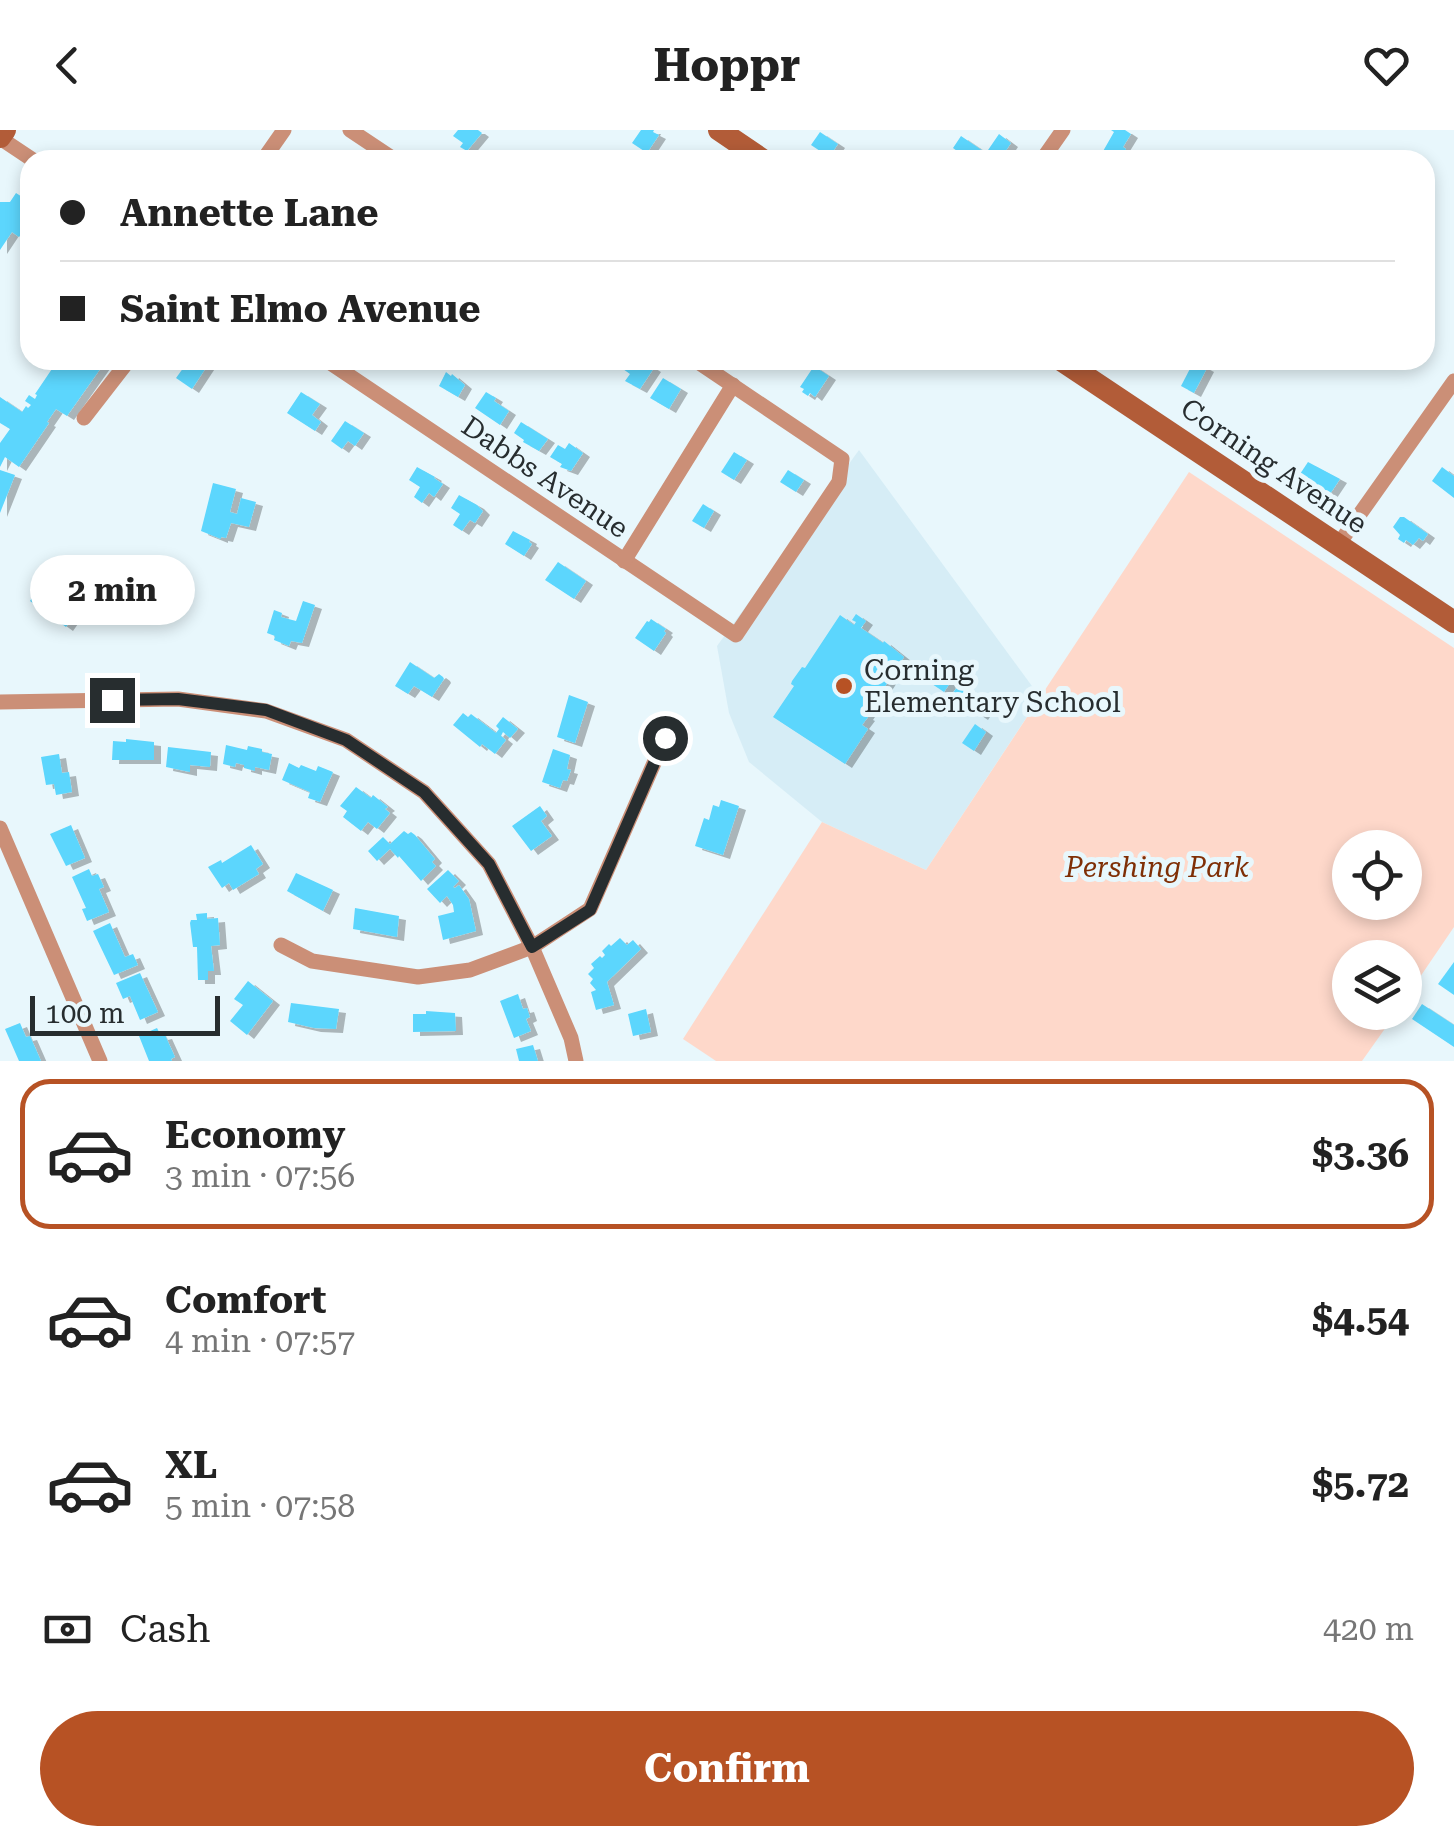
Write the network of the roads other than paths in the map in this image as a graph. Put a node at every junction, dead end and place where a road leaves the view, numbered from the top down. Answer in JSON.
{"nodes":[{"id":1,"x":5,"y":130,"type":"edge"},
{"id":2,"x":350,"y":130,"type":"edge"},
{"id":3,"x":718,"y":130,"type":"edge"},
{"id":4,"x":0,"y":137,"type":"edge"},
{"id":5,"x":380,"y":150,"type":"edge"},
{"id":6,"x":748,"y":150,"type":"edge"},
{"id":7,"x":122,"y":370,"type":"edge"},
{"id":8,"x":341,"y":370,"type":"edge"},
{"id":9,"x":710,"y":370,"type":"edge"},
{"id":10,"x":1076,"y":370,"type":"edge"},
{"id":11,"x":1454,"y":381,"type":"edge"},
{"id":12,"x":733,"y":385,"type":"junction"},
{"id":13,"x":84,"y":418,"type":"dead end"},
{"id":14,"x":1338,"y":545,"type":"junction"},
{"id":15,"x":624,"y":561,"type":"junction"},
{"id":16,"x":1454,"y":622,"type":"edge"},
{"id":17,"x":0,"y":702,"type":"edge"},
{"id":18,"x":665,"y":738,"type":"dead end"},
{"id":19,"x":0,"y":828,"type":"edge"},
{"id":20,"x":281,"y":945,"type":"dead end"},
{"id":21,"x":532,"y":947,"type":"junction"},
{"id":22,"x":100,"y":1061,"type":"edge"},
{"id":23,"x":576,"y":1061,"type":"edge"}],
"edges":[{"from":1,"to":4,"type":"street"},
{"from":2,"to":5,"type":"street"},
{"from":3,"to":6,"type":"street"},
{"from":7,"to":13,"type":"street"},
{"from":8,"to":15,"type":"street","name":"Dabbs Avenue"},
{"from":9,"to":12,"type":"street"},
{"from":10,"to":14,"type":"street","name":"Corning Avenue"},
{"from":11,"to":14,"type":"street"},
{"from":12,"to":15,"type":"street"},
{"from":12,"to":15,"type":"street","name":"Dabbs Avenue"},
{"from":14,"to":16,"type":"street","name":"Corning Avenue"},
{"from":17,"to":21,"type":"street"},
{"from":18,"to":21,"type":"street"},
{"from":19,"to":22,"type":"street"},
{"from":20,"to":21,"type":"street"},
{"from":21,"to":23,"type":"street"}]}
